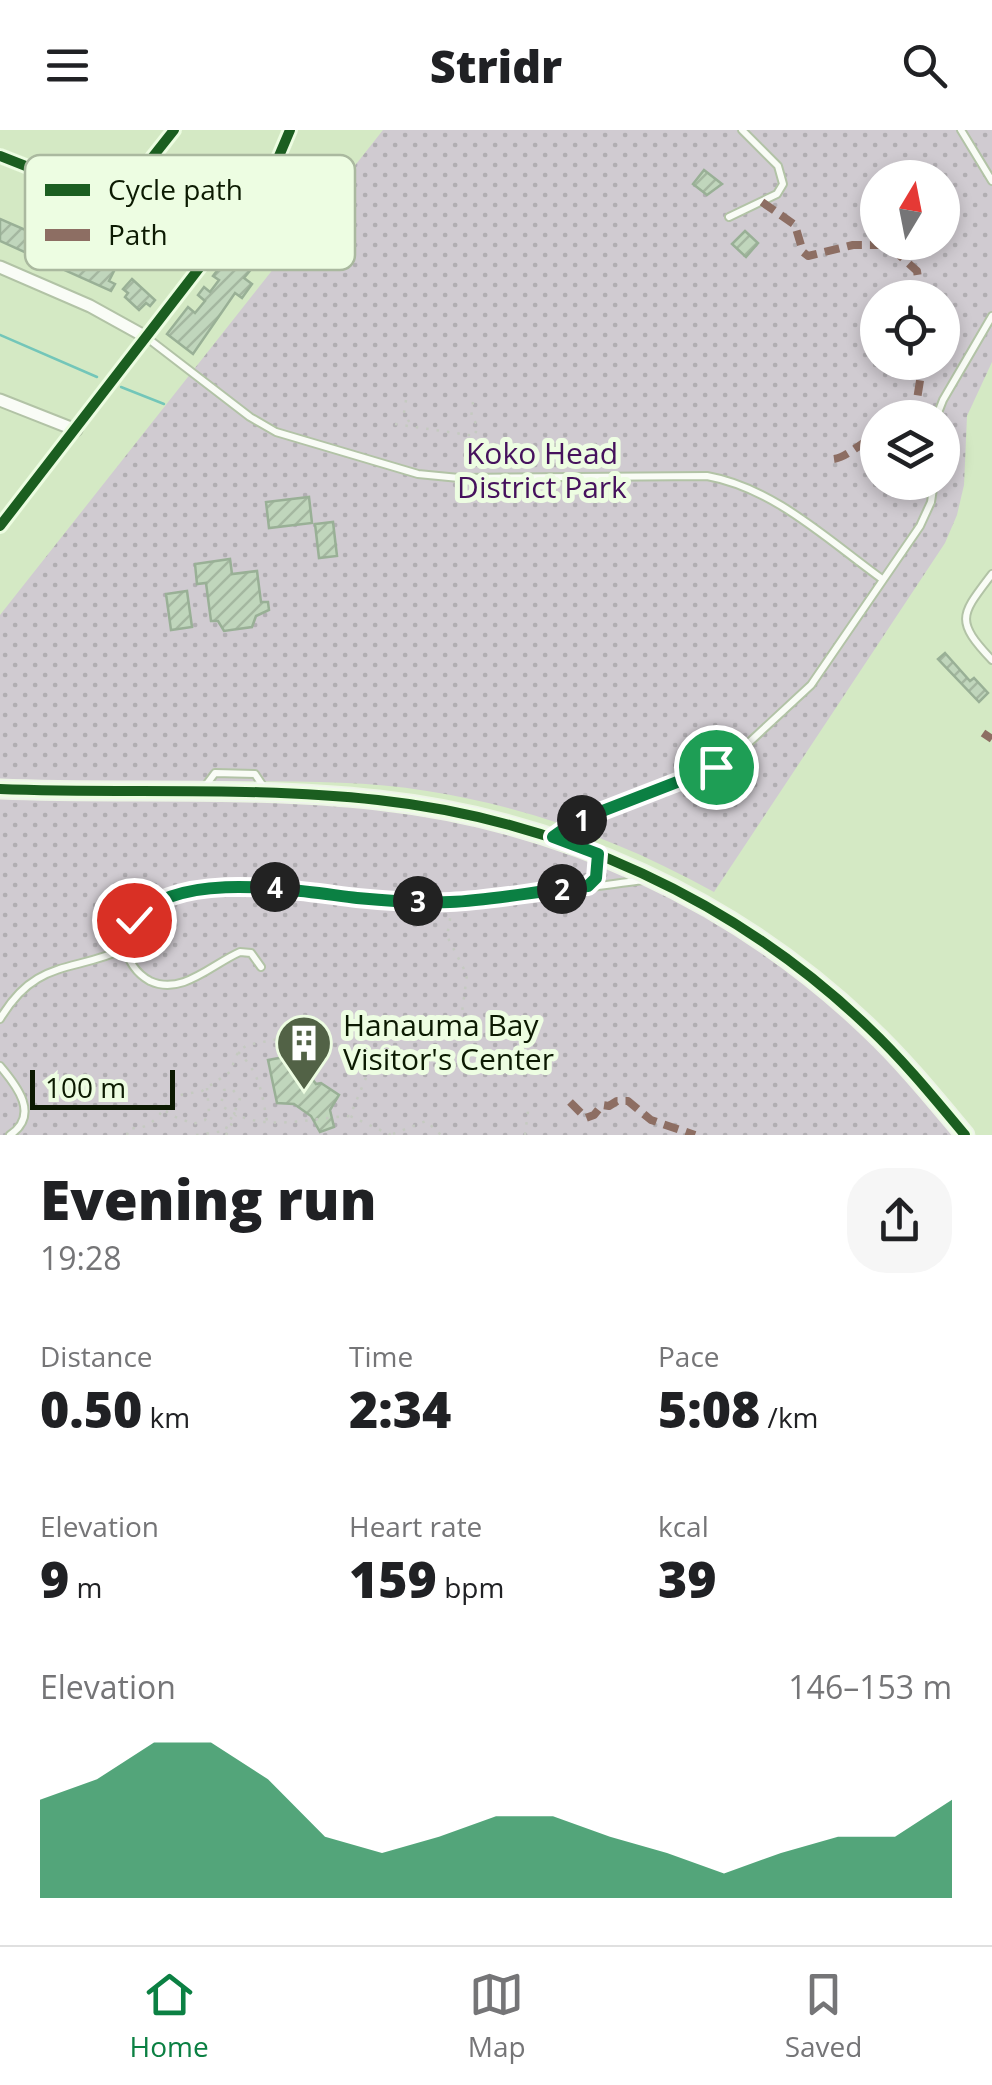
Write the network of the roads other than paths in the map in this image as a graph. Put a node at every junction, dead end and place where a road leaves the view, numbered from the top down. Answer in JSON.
{"nodes":[{"id":1,"x":174,"y":130,"type":"edge"},
{"id":2,"x":290,"y":130,"type":"edge"},
{"id":3,"x":742,"y":130,"type":"edge"},
{"id":4,"x":961,"y":130,"type":"edge"},
{"id":5,"x":154,"y":155,"type":"edge"},
{"id":6,"x":279,"y":155,"type":"edge"},
{"id":7,"x":0,"y":156,"type":"edge"},
{"id":8,"x":25,"y":166,"type":"edge"},
{"id":9,"x":992,"y":181,"type":"edge"},
{"id":10,"x":729,"y":217,"type":"dead end"},
{"id":11,"x":0,"y":267,"type":"edge"},
{"id":12,"x":198,"y":270,"type":"edge"},
{"id":13,"x":992,"y":316,"type":"edge"},
{"id":14,"x":146,"y":337,"type":"junction"},
{"id":15,"x":0,"y":400,"type":"edge"},
{"id":16,"x":942,"y":400,"type":"edge"},
{"id":17,"x":76,"y":430,"type":"junction"},
{"id":18,"x":931,"y":500,"type":"edge"},
{"id":19,"x":0,"y":526,"type":"edge"},
{"id":20,"x":992,"y":574,"type":"edge"},
{"id":21,"x":882,"y":579,"type":"junction"},
{"id":22,"x":992,"y":660,"type":"edge"},
{"id":23,"x":0,"y":790,"type":"edge"},
{"id":24,"x":553,"y":837,"type":"junction"},
{"id":25,"x":598,"y":854,"type":"junction"},
{"id":26,"x":656,"y":879,"type":"junction"},
{"id":27,"x":588,"y":886,"type":"junction"},
{"id":28,"x":126,"y":948,"type":"junction"},
{"id":29,"x":261,"y":966,"type":"dead end"},
{"id":30,"x":0,"y":1019,"type":"edge"},
{"id":31,"x":0,"y":1066,"type":"edge"},
{"id":32,"x":10,"y":1135,"type":"edge"},
{"id":33,"x":965,"y":1135,"type":"edge"}],
"edges":[{"from":1,"to":5,"type":"street"},
{"from":2,"to":6,"type":"street"},
{"from":3,"to":10,"type":"lane"},
{"from":4,"to":9,"type":"lane"},
{"from":7,"to":8,"type":"street"},
{"from":11,"to":14,"type":"street"},
{"from":12,"to":14,"type":"street"},
{"from":13,"to":16,"type":"lane"},
{"from":14,"to":17,"type":"street"},
{"from":14,"to":21,"type":"lane"},
{"from":15,"to":17,"type":"street"},
{"from":17,"to":19,"type":"street"},
{"from":18,"to":21,"type":"lane"},
{"from":20,"to":22,"type":"lane"},
{"from":21,"to":24,"type":"lane"},
{"from":23,"to":24,"type":"main road"},
{"from":24,"to":25,"type":"main road"},
{"from":25,"to":26,"type":"main road"},
{"from":25,"to":27,"type":"lane"},
{"from":26,"to":27,"type":"lane"},
{"from":26,"to":33,"type":"main road"},
{"from":27,"to":28,"type":"lane"},
{"from":28,"to":29,"type":"lane"},
{"from":28,"to":30,"type":"lane"},
{"from":31,"to":32,"type":"lane"}]}
